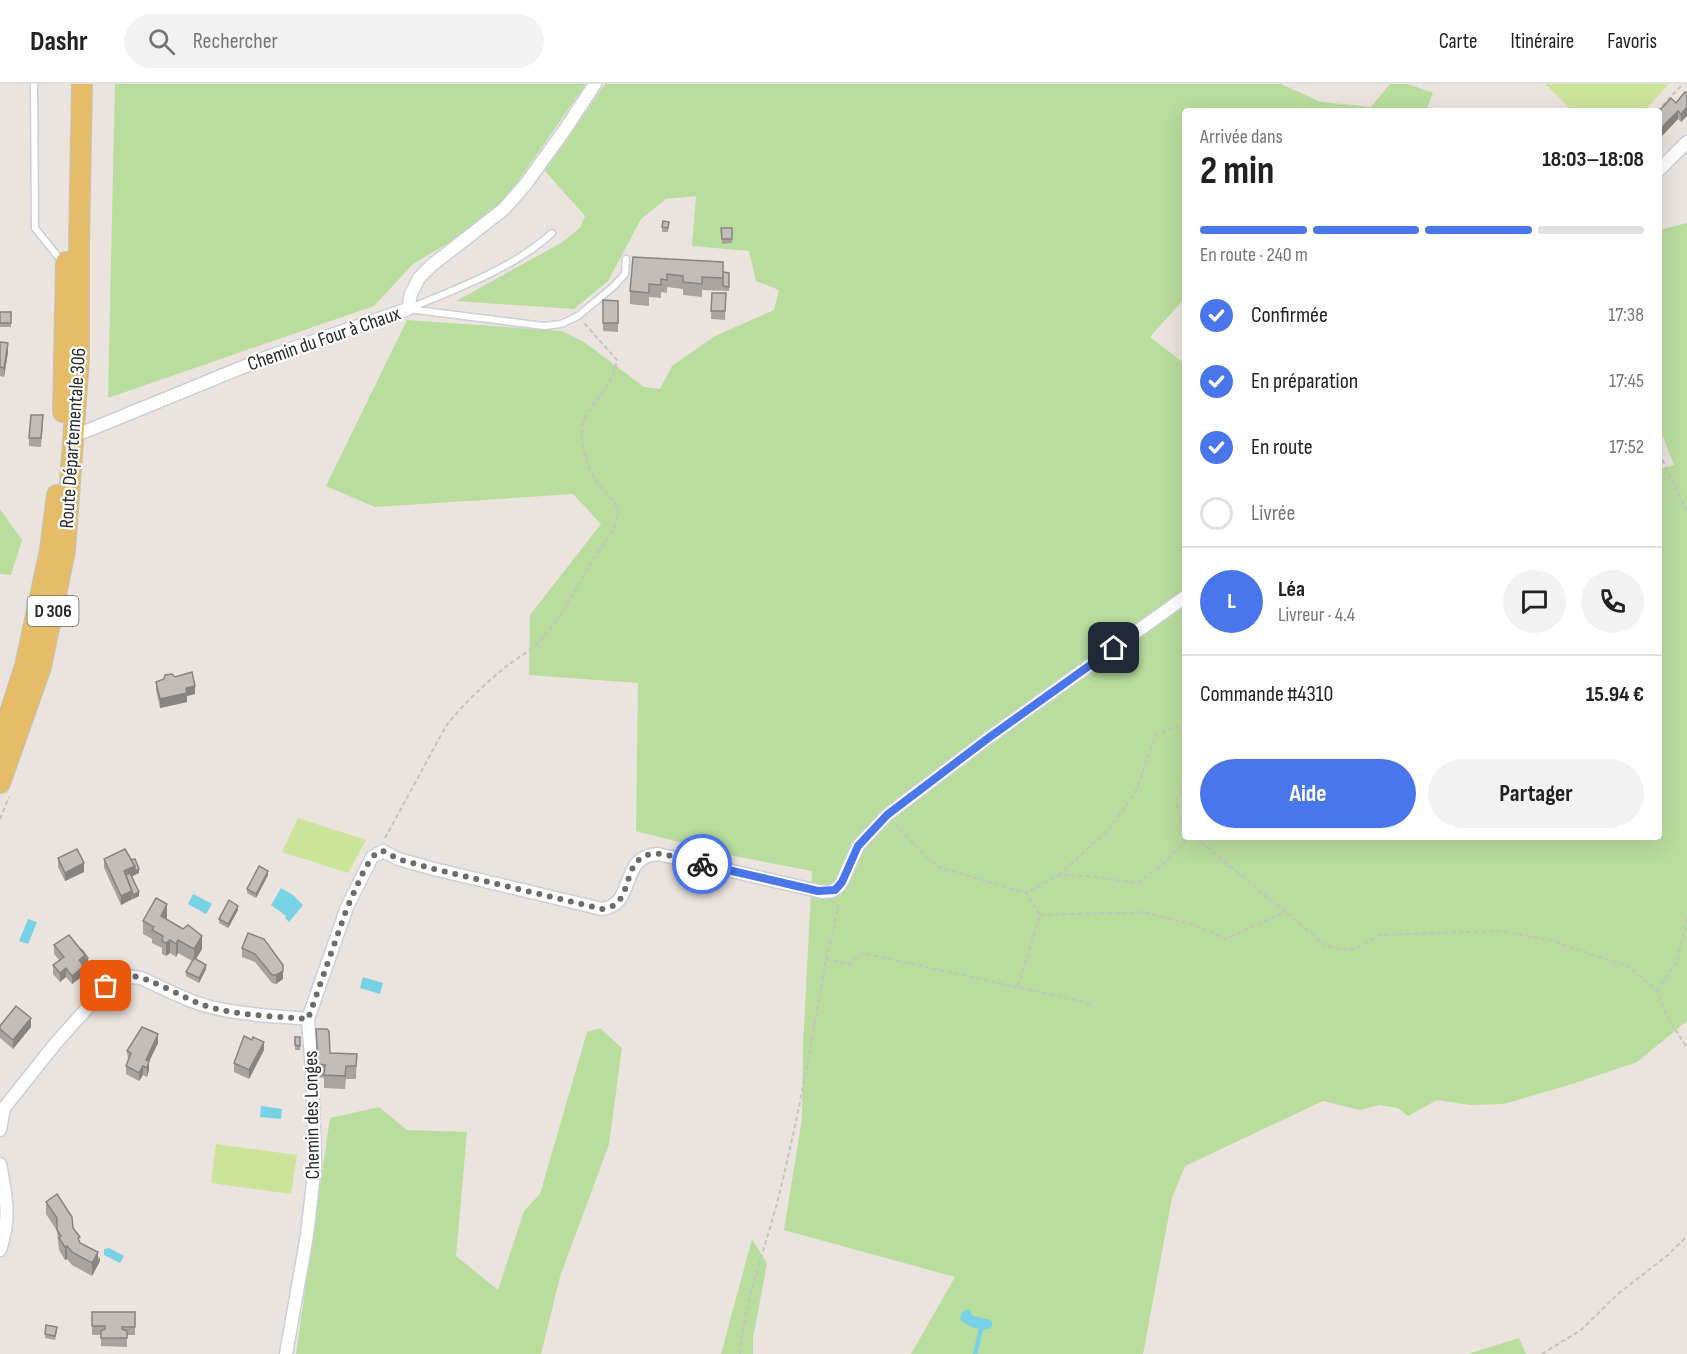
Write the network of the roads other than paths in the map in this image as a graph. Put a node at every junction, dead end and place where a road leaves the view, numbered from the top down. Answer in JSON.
{"nodes":[{"id":1,"x":34,"y":84,"type":"edge"},
{"id":2,"x":70,"y":84,"type":"edge"},
{"id":3,"x":82,"y":84,"type":"edge"},
{"id":4,"x":595,"y":84,"type":"edge"},
{"id":5,"x":1687,"y":142,"type":"edge"},
{"id":6,"x":1662,"y":167,"type":"edge"},
{"id":7,"x":552,"y":233,"type":"dead end"},
{"id":8,"x":626,"y":259,"type":"dead end"},
{"id":9,"x":66,"y":267,"type":"junction"},
{"id":10,"x":408,"y":309,"type":"junction"},
{"id":11,"x":74,"y":432,"type":"junction"},
{"id":12,"x":1182,"y":599,"type":"edge"},
{"id":13,"x":0,"y":744,"type":"edge"},
{"id":14,"x":0,"y":783,"type":"edge"},
{"id":15,"x":308,"y":1019,"type":"junction"},
{"id":16,"x":0,"y":1130,"type":"edge"},
{"id":17,"x":0,"y":1164,"type":"edge"},
{"id":18,"x":0,"y":1250,"type":"edge"},
{"id":19,"x":286,"y":1354,"type":"edge"}],
"edges":[{"from":1,"to":9,"type":"lane"},
{"from":2,"to":9,"type":"main road","name":"Route Départementale 306","number":"D 306"},
{"from":3,"to":11,"type":"main road","name":"Route Départementale 306","number":"D 306"},
{"from":4,"to":10,"type":"street"},
{"from":5,"to":6,"type":"street"},
{"from":7,"to":10,"type":"lane"},
{"from":8,"to":10,"type":"lane","name":"Chemin du Four à Chaux"},
{"from":9,"to":13,"type":"main road","name":"Route Départementale 306","number":"D 306"},
{"from":10,"to":11,"type":"street","name":"Chemin du Four à Chaux"},
{"from":11,"to":14,"type":"main road","name":"Route Départementale 306","number":"D 306"},
{"from":12,"to":15,"type":"street","name":"Chemin des Longes"},
{"from":15,"to":16,"type":"street"},
{"from":15,"to":19,"type":"street","name":"Chemin des Longes"},
{"from":17,"to":18,"type":"street"}]}
